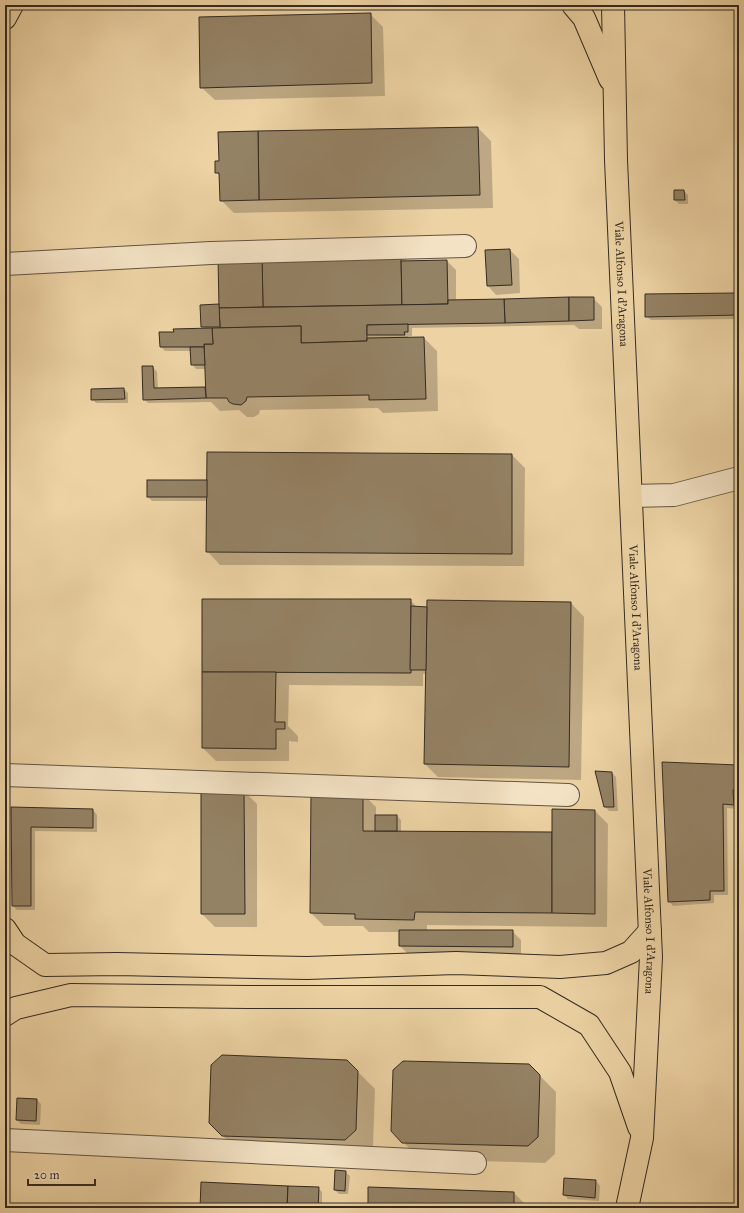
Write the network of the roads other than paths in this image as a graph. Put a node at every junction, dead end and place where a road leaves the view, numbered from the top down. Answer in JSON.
{"nodes":[{"id":1,"x":12,"y":5,"type":"edge"},
{"id":2,"x":573,"y":5,"type":"edge"},
{"id":3,"x":613,"y":5,"type":"edge"},
{"id":4,"x":5,"y":18,"type":"edge"},
{"id":5,"x":614,"y":91,"type":"junction"},
{"id":6,"x":464,"y":246,"type":"dead end"},
{"id":7,"x":5,"y":264,"type":"edge"},
{"id":8,"x":739,"y":478,"type":"edge"},
{"id":9,"x":631,"y":496,"type":"junction"},
{"id":10,"x":5,"y":775,"type":"edge"},
{"id":11,"x":568,"y":795,"type":"dead end"},
{"id":12,"x":5,"y":929,"type":"edge"},
{"id":13,"x":650,"y":931,"type":"junction"},
{"id":14,"x":5,"y":1015,"type":"edge"},
{"id":15,"x":642,"y":1138,"type":"junction"},
{"id":16,"x":5,"y":1140,"type":"edge"},
{"id":17,"x":475,"y":1163,"type":"dead end"},
{"id":18,"x":626,"y":1208,"type":"edge"}],
"edges":[{"from":1,"to":4,"type":"main road"},
{"from":2,"to":5,"type":"main road"},
{"from":3,"to":5,"type":"main road","name":"Viale Alfonso I d'Aragona"},
{"from":5,"to":9,"type":"main road","name":"Viale Alfonso I d'Aragona"},
{"from":6,"to":7,"type":"street"},
{"from":8,"to":9,"type":"street"},
{"from":9,"to":13,"type":"main road","name":"Viale Alfonso I d'Aragona"},
{"from":10,"to":11,"type":"street"},
{"from":12,"to":13,"type":"main road"},
{"from":13,"to":15,"type":"main road","name":"Viale Alfonso I d'Aragona"},
{"from":14,"to":15,"type":"main road"},
{"from":15,"to":18,"type":"main road","name":"Viale Alfonso I d'Aragona"},
{"from":16,"to":17,"type":"street"}]}
